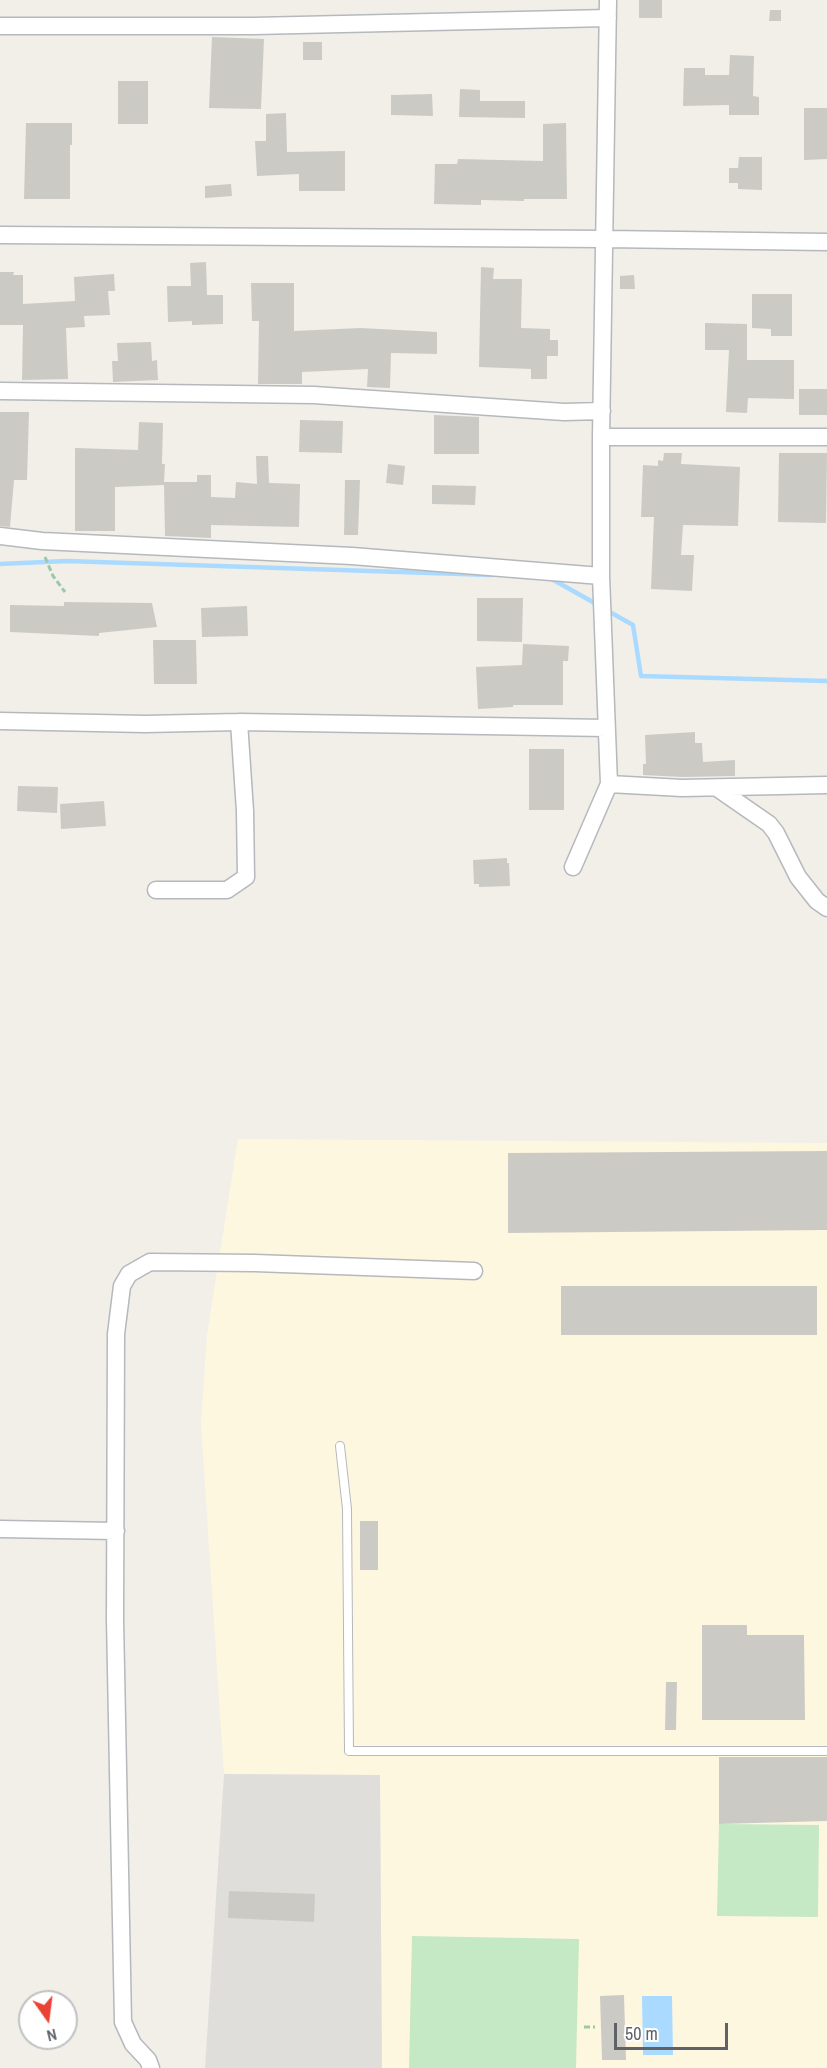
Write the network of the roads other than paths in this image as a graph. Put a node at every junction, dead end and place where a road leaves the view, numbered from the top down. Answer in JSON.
{"nodes":[{"id":1,"x":608,"y":0,"type":"edge"},
{"id":2,"x":608,"y":18,"type":"junction"},
{"id":3,"x":0,"y":26,"type":"edge"},
{"id":4,"x":0,"y":235,"type":"edge"},
{"id":5,"x":606,"y":239,"type":"junction"},
{"id":6,"x":827,"y":242,"type":"edge"},
{"id":7,"x":0,"y":391,"type":"edge"},
{"id":8,"x":602,"y":411,"type":"junction"},
{"id":9,"x":601,"y":437,"type":"junction"},
{"id":10,"x":827,"y":437,"type":"edge"},
{"id":11,"x":0,"y":536,"type":"edge"},
{"id":12,"x":601,"y":576,"type":"junction"},
{"id":13,"x":0,"y":721,"type":"edge"},
{"id":14,"x":239,"y":722,"type":"junction"},
{"id":15,"x":606,"y":728,"type":"junction"},
{"id":16,"x":609,"y":783,"type":"junction"},
{"id":17,"x":827,"y":785,"type":"edge"},
{"id":18,"x":717,"y":788,"type":"junction"},
{"id":19,"x":573,"y":867,"type":"dead end"},
{"id":20,"x":156,"y":890,"type":"dead end"},
{"id":21,"x":827,"y":908,"type":"edge"},
{"id":22,"x":474,"y":1271,"type":"dead end"},
{"id":23,"x":340,"y":1446,"type":"dead end"},
{"id":24,"x":0,"y":1529,"type":"edge"},
{"id":25,"x":116,"y":1531,"type":"junction"},
{"id":26,"x":827,"y":1751,"type":"edge"},
{"id":27,"x":151,"y":2068,"type":"edge"}],
"edges":[{"from":1,"to":2,"type":"street"},
{"from":2,"to":3,"type":"street"},
{"from":2,"to":5,"type":"street"},
{"from":4,"to":5,"type":"street"},
{"from":5,"to":6,"type":"street"},
{"from":5,"to":8,"type":"street"},
{"from":7,"to":8,"type":"street"},
{"from":8,"to":9,"type":"street"},
{"from":9,"to":10,"type":"street"},
{"from":9,"to":12,"type":"street"},
{"from":11,"to":12,"type":"street"},
{"from":12,"to":15,"type":"street"},
{"from":13,"to":14,"type":"street"},
{"from":14,"to":15,"type":"street"},
{"from":14,"to":20,"type":"street"},
{"from":15,"to":16,"type":"street"},
{"from":16,"to":18,"type":"street"},
{"from":16,"to":19,"type":"street"},
{"from":17,"to":18,"type":"street"},
{"from":18,"to":21,"type":"street"},
{"from":22,"to":25,"type":"street"},
{"from":23,"to":26,"type":"lane"},
{"from":24,"to":25,"type":"street"},
{"from":25,"to":27,"type":"street"}]}
